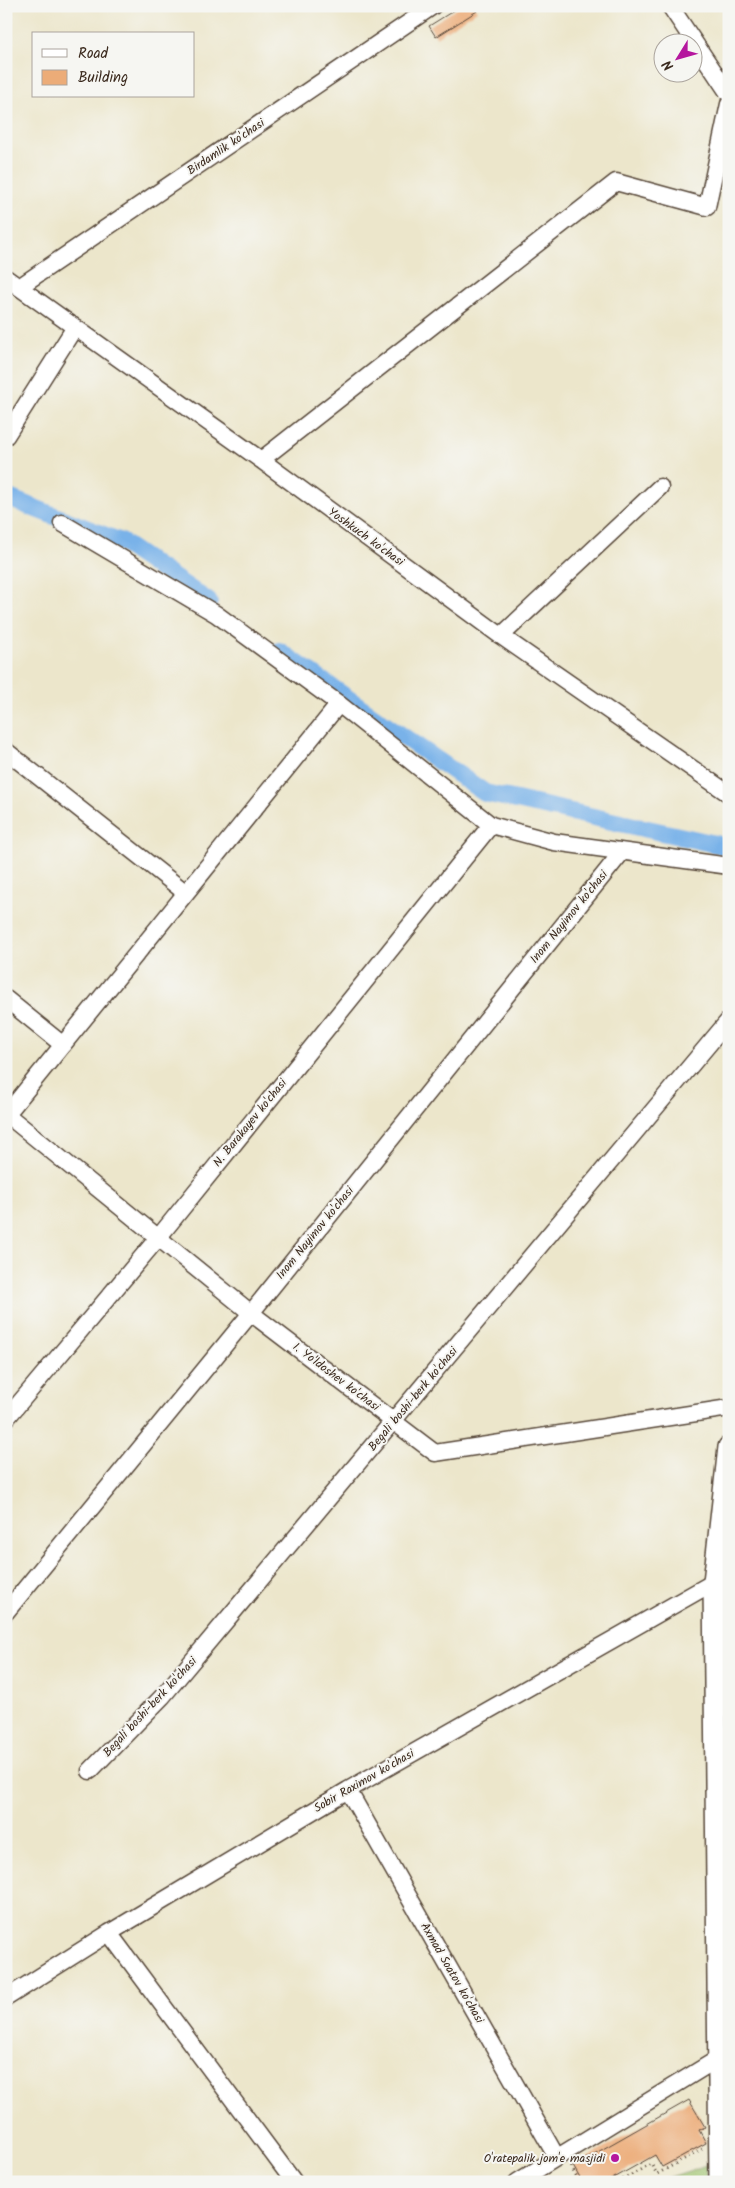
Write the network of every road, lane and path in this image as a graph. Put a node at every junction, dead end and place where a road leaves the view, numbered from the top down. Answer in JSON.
{"nodes":[{"id":1,"x":433,"y":6,"type":"edge"},
{"id":2,"x":670,"y":6,"type":"edge"},
{"id":3,"x":729,"y":94,"type":"edge"},
{"id":4,"x":729,"y":104,"type":"edge"},
{"id":5,"x":13,"y":282,"type":"edge"},
{"id":6,"x":75,"y":327,"type":"junction"},
{"id":7,"x":6,"y":436,"type":"edge"},
{"id":8,"x":261,"y":460,"type":"junction"},
{"id":9,"x":660,"y":487,"type":"dead end"},
{"id":10,"x":62,"y":523,"type":"dead end"},
{"id":11,"x":501,"y":636,"type":"junction"},
{"id":12,"x":338,"y":704,"type":"junction"},
{"id":13,"x":6,"y":751,"type":"edge"},
{"id":14,"x":729,"y":794,"type":"edge"},
{"id":15,"x":491,"y":825,"type":"junction"},
{"id":16,"x":622,"y":852,"type":"junction"},
{"id":17,"x":729,"y":866,"type":"edge"},
{"id":18,"x":186,"y":893,"type":"junction"},
{"id":19,"x":6,"y":999,"type":"edge"},
{"id":20,"x":729,"y":1020,"type":"edge"},
{"id":21,"x":63,"y":1045,"type":"junction"},
{"id":22,"x":6,"y":1115,"type":"edge"},
{"id":23,"x":158,"y":1238,"type":"junction"},
{"id":24,"x":251,"y":1313,"type":"junction"},
{"id":25,"x":729,"y":1408,"type":"edge"},
{"id":26,"x":6,"y":1418,"type":"edge"},
{"id":27,"x":394,"y":1422,"type":"junction"},
{"id":28,"x":729,"y":1447,"type":"edge"},
{"id":29,"x":722,"y":1582,"type":"edge"},
{"id":30,"x":6,"y":1612,"type":"edge"},
{"id":31,"x":90,"y":1771,"type":"dead end"},
{"id":32,"x":348,"y":1790,"type":"junction"},
{"id":33,"x":109,"y":1933,"type":"junction"},
{"id":34,"x":6,"y":1998,"type":"edge"},
{"id":35,"x":724,"y":2058,"type":"edge"},
{"id":36,"x":556,"y":2156,"type":"junction"},
{"id":37,"x":704,"y":2158,"type":"dead end"},
{"id":38,"x":294,"y":2182,"type":"edge"},
{"id":39,"x":517,"y":2182,"type":"edge"},
{"id":40,"x":618,"y":2182,"type":"edge"},
{"id":41,"x":720,"y":2182,"type":"edge"}],
"edges":[{"from":1,"to":5,"type":"street","name":"Birdamlik ko'chasi"},
{"from":2,"to":3,"type":"street"},
{"from":4,"to":8,"type":"street"},
{"from":5,"to":6,"type":"street","name":"Yoshkuch ko'chasi"},
{"from":6,"to":7,"type":"street"},
{"from":6,"to":8,"type":"street","name":"Yoshkuch ko'chasi"},
{"from":8,"to":11,"type":"street","name":"Yoshkuch ko'chasi"},
{"from":9,"to":11,"type":"street"},
{"from":10,"to":12,"type":"street"},
{"from":11,"to":14,"type":"street","name":"Yoshkuch ko'chasi"},
{"from":12,"to":15,"type":"street"},
{"from":12,"to":18,"type":"street"},
{"from":13,"to":18,"type":"street"},
{"from":15,"to":16,"type":"street"},
{"from":15,"to":23,"type":"street","name":"N. Barakayev ko'chasi"},
{"from":16,"to":17,"type":"street"},
{"from":16,"to":24,"type":"street","name":"Inom Nayimov ko'chasi"},
{"from":18,"to":21,"type":"street"},
{"from":19,"to":21,"type":"street"},
{"from":20,"to":27,"type":"street","name":"Begali boshi-berk ko'chasi"},
{"from":21,"to":22,"type":"street"},
{"from":22,"to":23,"type":"street","name":"I. Yo'ldoshev ko'chasi"},
{"from":23,"to":24,"type":"street","name":"I. Yo'ldoshev ko'chasi"},
{"from":23,"to":26,"type":"street","name":"N. Barakayev ko'chasi"},
{"from":24,"to":27,"type":"street","name":"I. Yo'ldoshev ko'chasi"},
{"from":24,"to":30,"type":"street","name":"Inom Nayimov ko'chasi"},
{"from":25,"to":27,"type":"street","name":"I. Yo'ldoshev ko'chasi"},
{"from":27,"to":31,"type":"street","name":"Begali boshi-berk ko'chasi"},
{"from":28,"to":29,"type":"street"},
{"from":29,"to":32,"type":"street","name":"Sobir Raximov ko'chasi"},
{"from":29,"to":35,"type":"street"},
{"from":32,"to":33,"type":"street","name":"Sobir Raximov ko'chasi"},
{"from":32,"to":36,"type":"street","name":"Axmad Soatov ko'chasi"},
{"from":33,"to":34,"type":"street","name":"Sobir Raximov ko'chasi"},
{"from":33,"to":38,"type":"street"},
{"from":35,"to":36,"type":"street"},
{"from":35,"to":41,"type":"street"},
{"from":36,"to":39,"type":"street"},
{"from":37,"to":40,"type":"path"}]}
